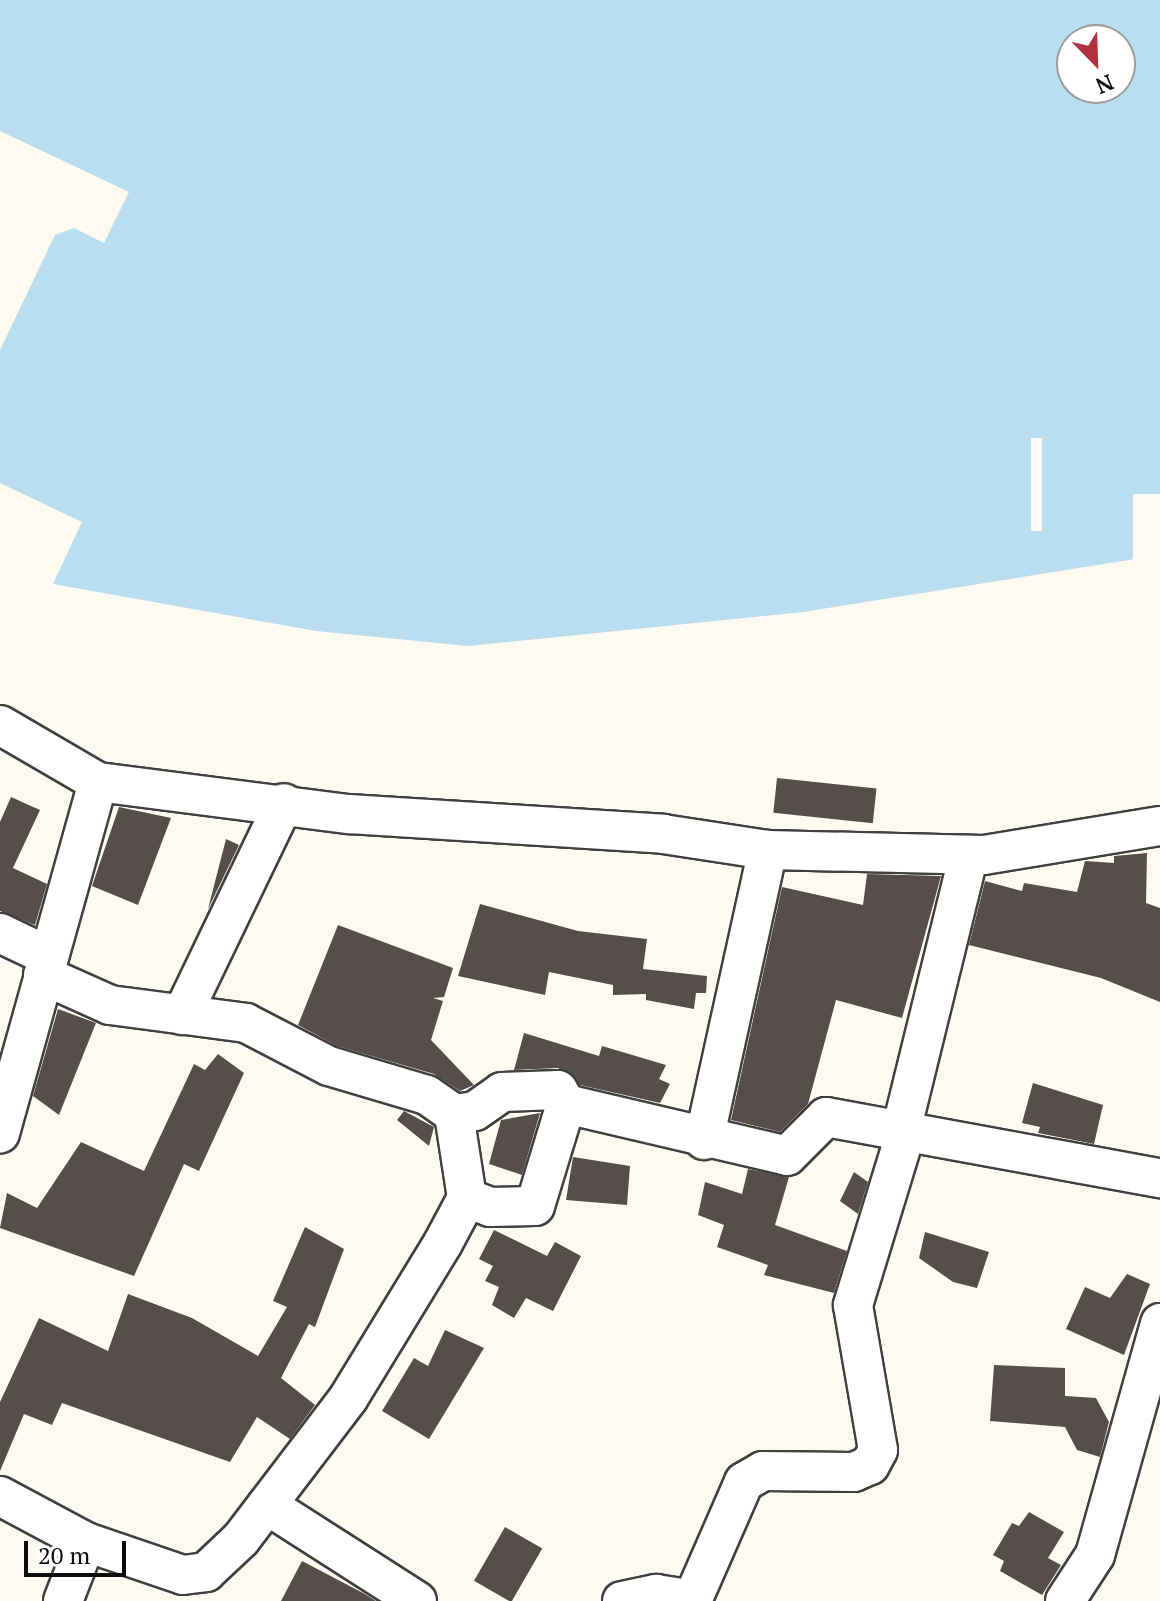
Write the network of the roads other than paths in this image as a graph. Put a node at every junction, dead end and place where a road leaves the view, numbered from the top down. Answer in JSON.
{"nodes":[{"id":1,"x":0,"y":725,"type":"edge"},
{"id":2,"x":98,"y":782,"type":"junction"},
{"id":3,"x":284,"y":803,"type":"junction"},
{"id":4,"x":1160,"y":826,"type":"edge"},
{"id":5,"x":768,"y":850,"type":"junction"},
{"id":6,"x":969,"y":855,"type":"junction"},
{"id":7,"x":0,"y":933,"type":"edge"},
{"id":8,"x":46,"y":965,"type":"junction"},
{"id":9,"x":182,"y":1015,"type":"junction"},
{"id":10,"x":566,"y":1104,"type":"junction"},
{"id":11,"x":454,"y":1114,"type":"junction"},
{"id":12,"x":903,"y":1132,"type":"junction"},
{"id":13,"x":0,"y":1134,"type":"edge"},
{"id":14,"x":704,"y":1140,"type":"junction"},
{"id":15,"x":1160,"y":1178,"type":"edge"},
{"id":16,"x":467,"y":1198,"type":"junction"},
{"id":17,"x":1160,"y":1323,"type":"edge"},
{"id":18,"x":0,"y":1496,"type":"edge"},
{"id":19,"x":267,"y":1505,"type":"junction"},
{"id":20,"x":86,"y":1542,"type":"junction"},
{"id":21,"x":692,"y":1600,"type":"edge"},
{"id":22,"x":63,"y":1601,"type":"edge"},
{"id":23,"x":417,"y":1601,"type":"edge"},
{"id":24,"x":622,"y":1601,"type":"edge"},
{"id":25,"x":1065,"y":1601,"type":"edge"}],
"edges":[{"from":1,"to":2,"type":"street"},
{"from":2,"to":3,"type":"street"},
{"from":2,"to":8,"type":"street"},
{"from":3,"to":5,"type":"street"},
{"from":3,"to":9,"type":"street"},
{"from":4,"to":6,"type":"street"},
{"from":5,"to":6,"type":"street"},
{"from":5,"to":14,"type":"street"},
{"from":6,"to":12,"type":"street"},
{"from":7,"to":8,"type":"street"},
{"from":8,"to":9,"type":"street"},
{"from":8,"to":13,"type":"street"},
{"from":9,"to":11,"type":"street"},
{"from":10,"to":11,"type":"street"},
{"from":10,"to":14,"type":"street"},
{"from":10,"to":16,"type":"street"},
{"from":11,"to":16,"type":"street"},
{"from":12,"to":14,"type":"street"},
{"from":12,"to":15,"type":"street"},
{"from":12,"to":21,"type":"street"},
{"from":16,"to":19,"type":"street"},
{"from":17,"to":25,"type":"street"},
{"from":18,"to":20,"type":"street"},
{"from":19,"to":20,"type":"street"},
{"from":19,"to":23,"type":"street"},
{"from":20,"to":22,"type":"street"},
{"from":21,"to":24,"type":"street"}]}
